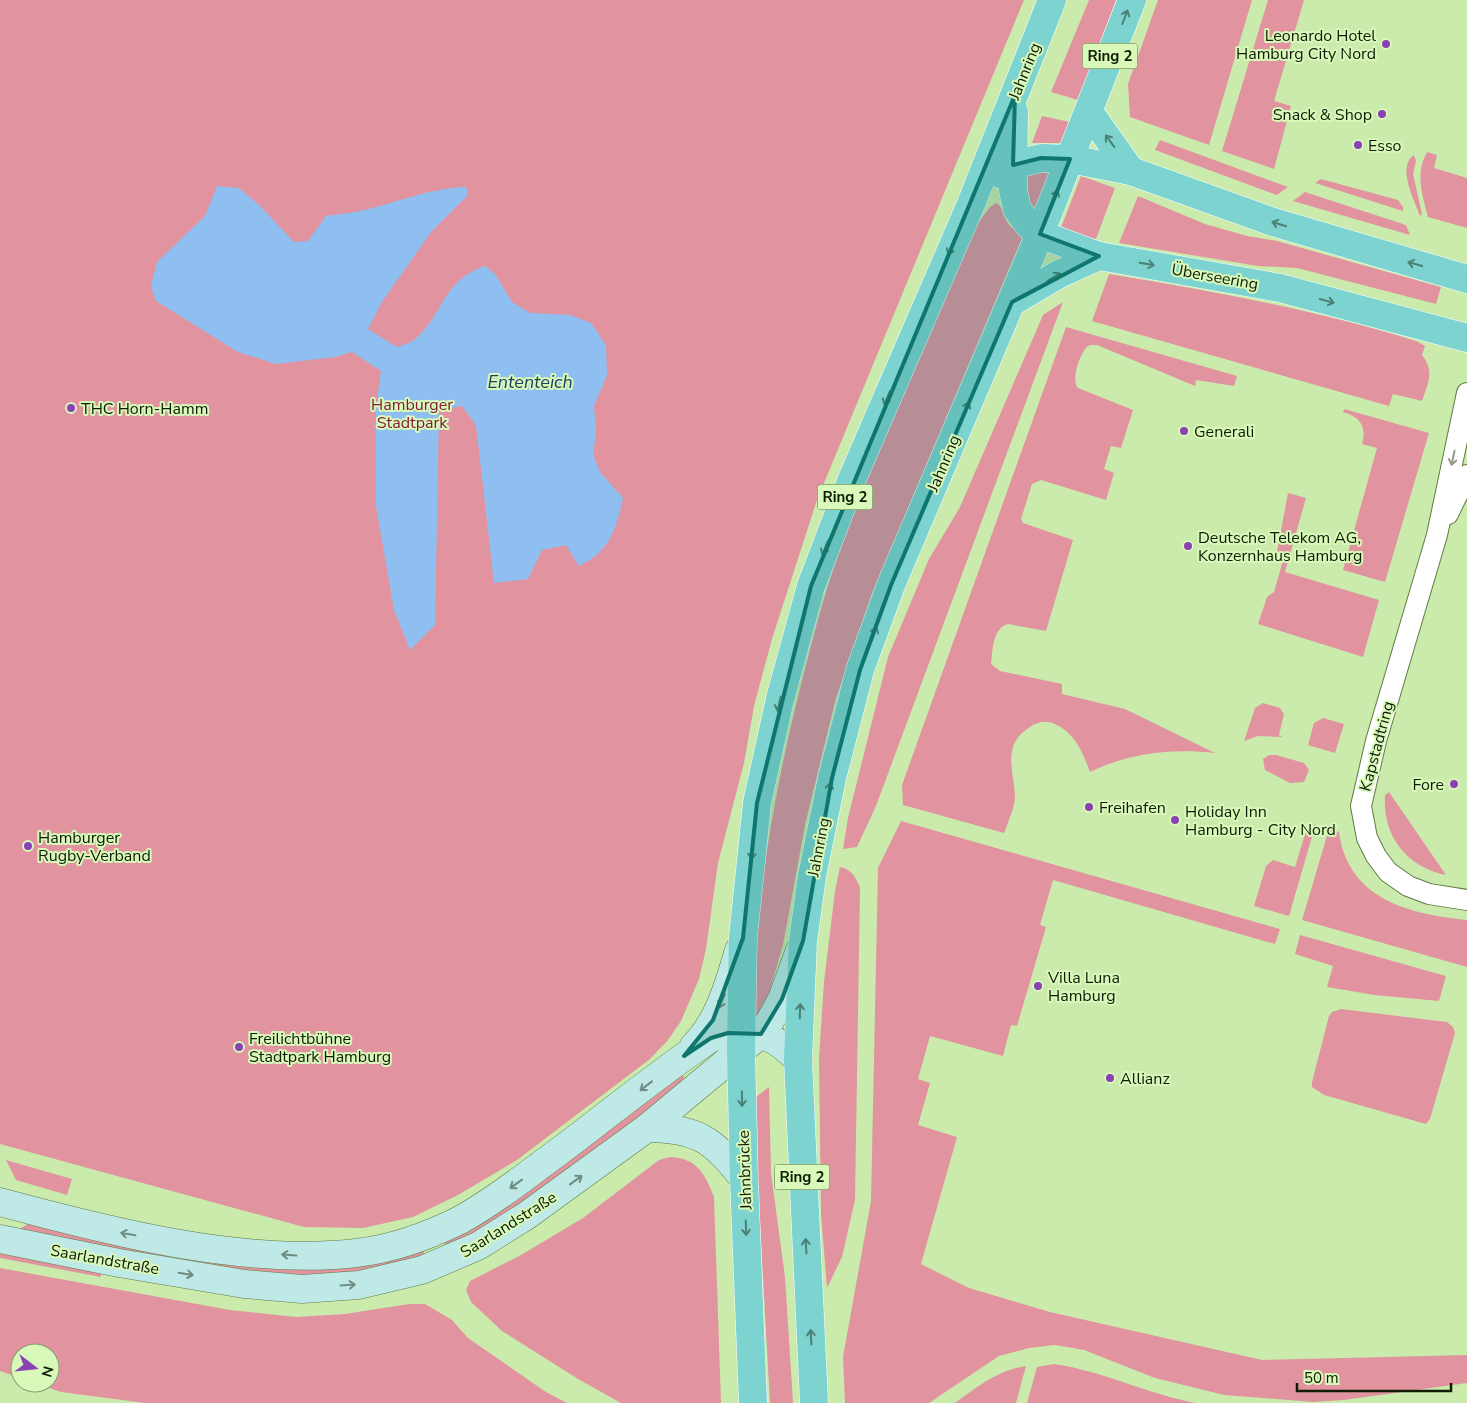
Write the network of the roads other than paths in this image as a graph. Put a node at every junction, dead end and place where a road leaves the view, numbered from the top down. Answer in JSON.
{"nodes":[{"id":1,"x":1052,"y":0,"type":"edge"},
{"id":2,"x":1132,"y":0,"type":"edge"},
{"id":3,"x":1015,"y":95,"type":"junction"},
{"id":4,"x":1089,"y":112,"type":"junction"},
{"id":5,"x":1070,"y":159,"type":"junction"},
{"id":6,"x":1013,"y":165,"type":"junction"},
{"id":7,"x":1131,"y":171,"type":"junction"},
{"id":8,"x":971,"y":204,"type":"junction"},
{"id":9,"x":1040,"y":234,"type":"junction"},
{"id":10,"x":1099,"y":256,"type":"junction"},
{"id":11,"x":1467,"y":279,"type":"edge"},
{"id":12,"x":1012,"y":302,"type":"junction"},
{"id":13,"x":1467,"y":338,"type":"edge"},
{"id":14,"x":1467,"y":393,"type":"edge"},
{"id":15,"x":1467,"y":475,"type":"edge"},
{"id":16,"x":1437,"y":535,"type":"junction"},
{"id":17,"x":1467,"y":900,"type":"edge"},
{"id":18,"x":743,"y":938,"type":"junction"},
{"id":19,"x":803,"y":941,"type":"junction"},
{"id":20,"x":748,"y":1038,"type":"junction"},
{"id":21,"x":684,"y":1056,"type":"junction"},
{"id":22,"x":798,"y":1060,"type":"junction"},
{"id":23,"x":646,"y":1128,"type":"junction"},
{"id":24,"x":744,"y":1179,"type":"junction"},
{"id":25,"x":0,"y":1202,"type":"edge"},
{"id":26,"x":0,"y":1240,"type":"edge"},
{"id":27,"x":814,"y":1391,"type":"edge"},
{"id":28,"x":753,"y":1403,"type":"edge"}],
"edges":[{"from":1,"to":3,"type":"main road","name":"Jahnring","number":"Ring 2"},
{"from":4,"to":2,"type":"main road","name":"Jahnring","number":"Ring 2","one_way":true},
{"from":3,"to":6,"type":"main road","name":"Überseering"},
{"from":3,"to":8,"type":"main road","name":"Jahnring","number":"Ring 2"},
{"from":4,"to":5,"type":"main road","name":"Jahnring","number":"Ring 2"},
{"from":7,"to":4,"type":"main road","one_way":true},
{"from":5,"to":6,"type":"main road"},
{"from":5,"to":7,"type":"main road"},
{"from":9,"to":5,"type":"main road","name":"Jahnring","number":"Ring 2","one_way":true},
{"from":6,"to":8,"type":"main road"},
{"from":6,"to":9,"type":"main road","name":"Überseering"},
{"from":11,"to":7,"type":"main road","one_way":true},
{"from":8,"to":18,"type":"main road","name":"Jahnring","number":"Ring 2","one_way":true},
{"from":9,"to":10,"type":"main road","name":"Überseering"},
{"from":9,"to":12,"type":"main road","name":"Jahnring","number":"Ring 2"},
{"from":12,"to":10,"type":"main road","one_way":true},
{"from":10,"to":13,"type":"main road","name":"Überseering","one_way":true},
{"from":19,"to":12,"type":"main road","name":"Jahnring","number":"Ring 2","one_way":true},
{"from":14,"to":16,"type":"street","name":"Kapstadtring","one_way":true},
{"from":15,"to":16,"type":"street","name":"Kapstadtring"},
{"from":16,"to":17,"type":"street","name":"Kapstadtring"},
{"from":18,"to":20,"type":"main road","name":"Jahnbrücke","number":"Ring 2"},
{"from":18,"to":21,"type":"main road","one_way":true},
{"from":19,"to":20,"type":"main road","name":"Saarlandstraße"},
{"from":22,"to":19,"type":"main road","number":"Ring 2","one_way":true},
{"from":20,"to":21,"type":"main road","name":"Saarlandstraße"},
{"from":20,"to":22,"type":"main road"},
{"from":20,"to":23,"type":"main road","name":"Saarlandstraße"},
{"from":20,"to":24,"type":"main road","name":"Jahnbrücke","number":"Ring 2","one_way":true},
{"from":21,"to":25,"type":"main road","name":"Saarlandstraße","one_way":true},
{"from":27,"to":22,"type":"main road","number":"Ring 2","one_way":true},
{"from":23,"to":24,"type":"main road"},
{"from":26,"to":23,"type":"main road","name":"Saarlandstraße","one_way":true},
{"from":24,"to":28,"type":"main road","name":"Jahnbrücke","number":"Ring 2","one_way":true}]}
